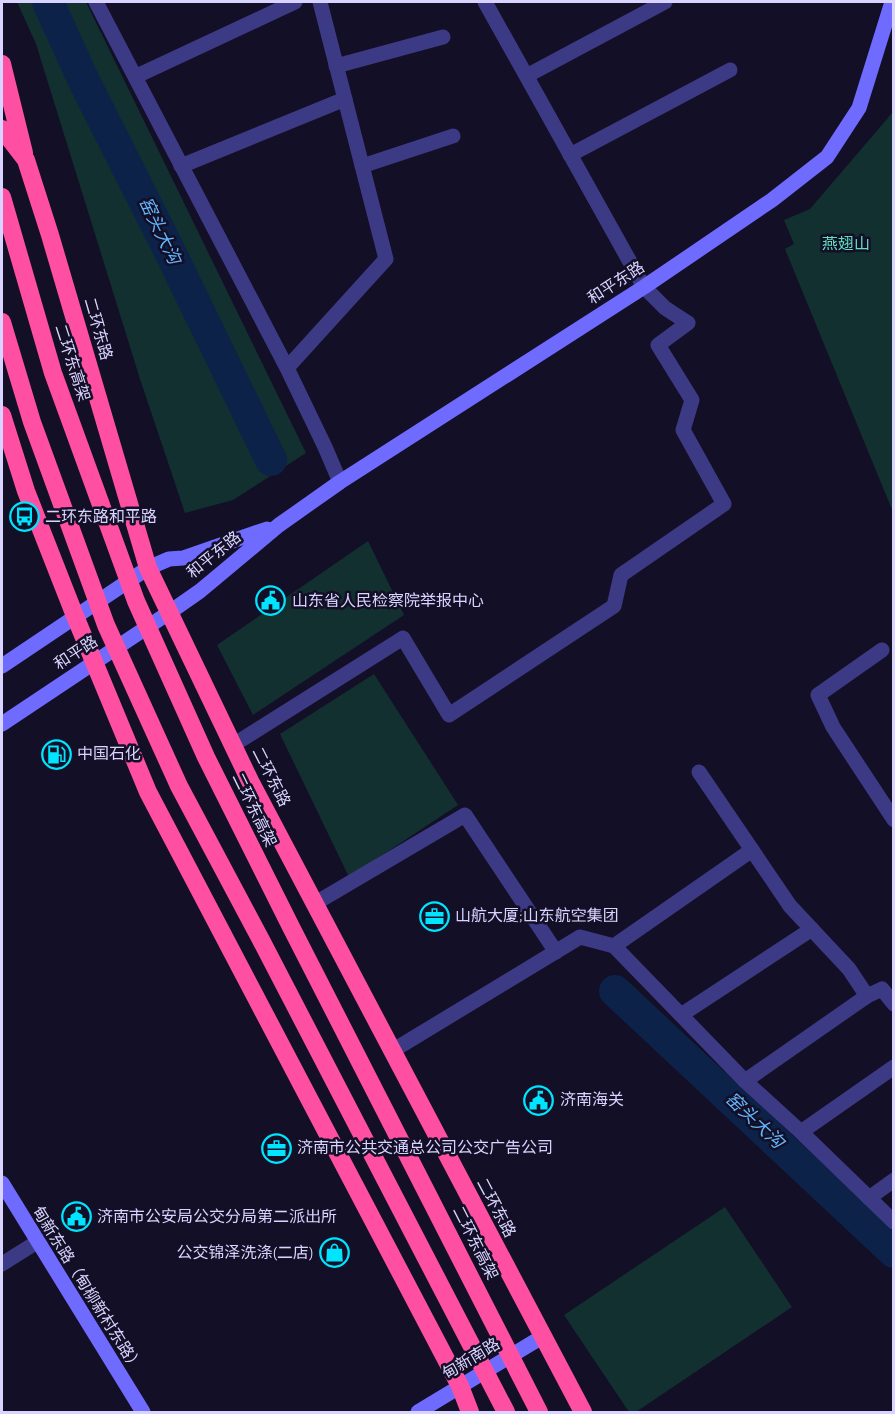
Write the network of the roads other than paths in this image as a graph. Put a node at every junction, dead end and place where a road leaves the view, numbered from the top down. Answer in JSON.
{"nodes":[{"id":1,"x":96,"y":2,"type":"edge"},
{"id":2,"x":295,"y":2,"type":"edge"},
{"id":3,"x":320,"y":2,"type":"edge"},
{"id":4,"x":665,"y":2,"type":"edge"},
{"id":5,"x":892,"y":2,"type":"edge"},
{"id":6,"x":489,"y":3,"type":"edge"},
{"id":7,"x":442,"y":37,"type":"dead end"},
{"id":8,"x":2,"y":64,"type":"edge"},
{"id":9,"x":336,"y":66,"type":"junction"},
{"id":10,"x":730,"y":70,"type":"dead end"},
{"id":11,"x":532,"y":73,"type":"dead end"},
{"id":12,"x":141,"y":74,"type":"dead end"},
{"id":13,"x":345,"y":99,"type":"junction"},
{"id":14,"x":2,"y":102,"type":"edge"},
{"id":15,"x":2,"y":129,"type":"edge"},
{"id":16,"x":453,"y":136,"type":"dead end"},
{"id":17,"x":570,"y":155,"type":"junction"},
{"id":18,"x":26,"y":160,"type":"junction"},
{"id":19,"x":182,"y":166,"type":"junction"},
{"id":20,"x":362,"y":166,"type":"junction"},
{"id":21,"x":2,"y":197,"type":"edge"},
{"id":22,"x":644,"y":287,"type":"junction"},
{"id":23,"x":2,"y":322,"type":"edge"},
{"id":24,"x":286,"y":368,"type":"junction"},
{"id":25,"x":2,"y":415,"type":"edge"},
{"id":26,"x":340,"y":482,"type":"junction"},
{"id":27,"x":279,"y":525,"type":"junction"},
{"id":28,"x":148,"y":568,"type":"junction"},
{"id":29,"x":170,"y":612,"type":"junction"},
{"id":30,"x":75,"y":616,"type":"junction"},
{"id":31,"x":882,"y":650,"type":"dead end"},
{"id":32,"x":94,"y":663,"type":"junction"},
{"id":33,"x":2,"y":666,"type":"edge"},
{"id":34,"x":2,"y":724,"type":"edge"},
{"id":35,"x":233,"y":745,"type":"junction"},
{"id":36,"x":699,"y":772,"type":"dead end"},
{"id":37,"x":894,"y":820,"type":"edge"},
{"id":38,"x":752,"y":850,"type":"junction"},
{"id":39,"x":314,"y":904,"type":"junction"},
{"id":40,"x":812,"y":929,"type":"junction"},
{"id":41,"x":614,"y":946,"type":"junction"},
{"id":42,"x":555,"y":952,"type":"junction"},
{"id":43,"x":867,"y":996,"type":"junction"},
{"id":44,"x":894,"y":1004,"type":"edge"},
{"id":45,"x":681,"y":1015,"type":"junction"},
{"id":46,"x":392,"y":1051,"type":"junction"},
{"id":47,"x":894,"y":1067,"type":"edge"},
{"id":48,"x":745,"y":1081,"type":"junction"},
{"id":49,"x":801,"y":1132,"type":"junction"},
{"id":50,"x":894,"y":1180,"type":"edge"},
{"id":51,"x":2,"y":1184,"type":"edge"},
{"id":52,"x":869,"y":1198,"type":"junction"},
{"id":53,"x":894,"y":1222,"type":"edge"},
{"id":54,"x":36,"y":1242,"type":"junction"},
{"id":55,"x":2,"y":1264,"type":"edge"},
{"id":56,"x":542,"y":1337,"type":"junction"},
{"id":57,"x":460,"y":1386,"type":"junction"},
{"id":58,"x":143,"y":1413,"type":"edge"},
{"id":59,"x":418,"y":1413,"type":"edge"},
{"id":60,"x":470,"y":1413,"type":"edge"},
{"id":61,"x":504,"y":1413,"type":"edge"},
{"id":62,"x":541,"y":1413,"type":"edge"},
{"id":63,"x":583,"y":1413,"type":"edge"}],
"edges":[{"from":1,"to":19,"type":"street"},
{"from":2,"to":12,"type":"street"},
{"from":3,"to":9,"type":"street"},
{"from":4,"to":11,"type":"street"},
{"from":5,"to":22,"type":"main road","name":"和平东路"},
{"from":6,"to":17,"type":"street"},
{"from":7,"to":9,"type":"street"},
{"from":8,"to":18,"type":"highway"},
{"from":9,"to":13,"type":"street"},
{"from":10,"to":17,"type":"street"},
{"from":13,"to":19,"type":"street"},
{"from":13,"to":20,"type":"street"},
{"from":14,"to":18,"type":"highway"},
{"from":15,"to":18,"type":"highway","name":"二环东路"},
{"from":16,"to":20,"type":"street"},
{"from":17,"to":22,"type":"street"},
{"from":18,"to":28,"type":"highway","name":"二环东路"},
{"from":19,"to":24,"type":"street"},
{"from":20,"to":24,"type":"street"},
{"from":21,"to":62,"type":"highway","name":"二环东高架","bridge":true},
{"from":22,"to":26,"type":"main road","name":"和平东路"},
{"from":22,"to":35,"type":"street"},
{"from":23,"to":61,"type":"highway","bridge":true},
{"from":24,"to":26,"type":"street"},
{"from":25,"to":30,"type":"highway"},
{"from":26,"to":27,"type":"main road","name":"和平东路"},
{"from":27,"to":28,"type":"main road","name":"和平东路"},
{"from":27,"to":29,"type":"main road","name":"和平东路"},
{"from":28,"to":29,"type":"highway","name":"二环东路"},
{"from":28,"to":30,"type":"main road","name":"和平路"},
{"from":29,"to":32,"type":"main road","name":"和平路"},
{"from":29,"to":35,"type":"highway","name":"二环东路"},
{"from":30,"to":32,"type":"highway"},
{"from":30,"to":33,"type":"main road","name":"和平路"},
{"from":31,"to":37,"type":"street"},
{"from":32,"to":34,"type":"main road","name":"和平路"},
{"from":32,"to":57,"type":"highway"},
{"from":35,"to":39,"type":"highway","name":"二环东路"},
{"from":36,"to":38,"type":"street"},
{"from":38,"to":40,"type":"street"},
{"from":38,"to":41,"type":"street"},
{"from":39,"to":42,"type":"street"},
{"from":39,"to":46,"type":"highway","name":"二环东路"},
{"from":40,"to":43,"type":"street"},
{"from":40,"to":45,"type":"street"},
{"from":41,"to":42,"type":"street"},
{"from":41,"to":45,"type":"street"},
{"from":42,"to":46,"type":"street"},
{"from":43,"to":44,"type":"street"},
{"from":43,"to":48,"type":"street"},
{"from":45,"to":48,"type":"street"},
{"from":46,"to":56,"type":"highway","name":"二环东路"},
{"from":47,"to":49,"type":"street"},
{"from":48,"to":49,"type":"street"},
{"from":49,"to":52,"type":"street"},
{"from":50,"to":52,"type":"street"},
{"from":51,"to":54,"type":"main road","name":"甸新东路（甸柳新村东路）"},
{"from":52,"to":53,"type":"street"},
{"from":54,"to":55,"type":"street"},
{"from":54,"to":58,"type":"main road","name":"甸新东路（甸柳新村东路）"},
{"from":56,"to":57,"type":"main road","name":"甸新南路"},
{"from":56,"to":63,"type":"highway","name":"二环东路"},
{"from":57,"to":59,"type":"main road","name":"甸新南路"},
{"from":57,"to":60,"type":"highway"}]}
